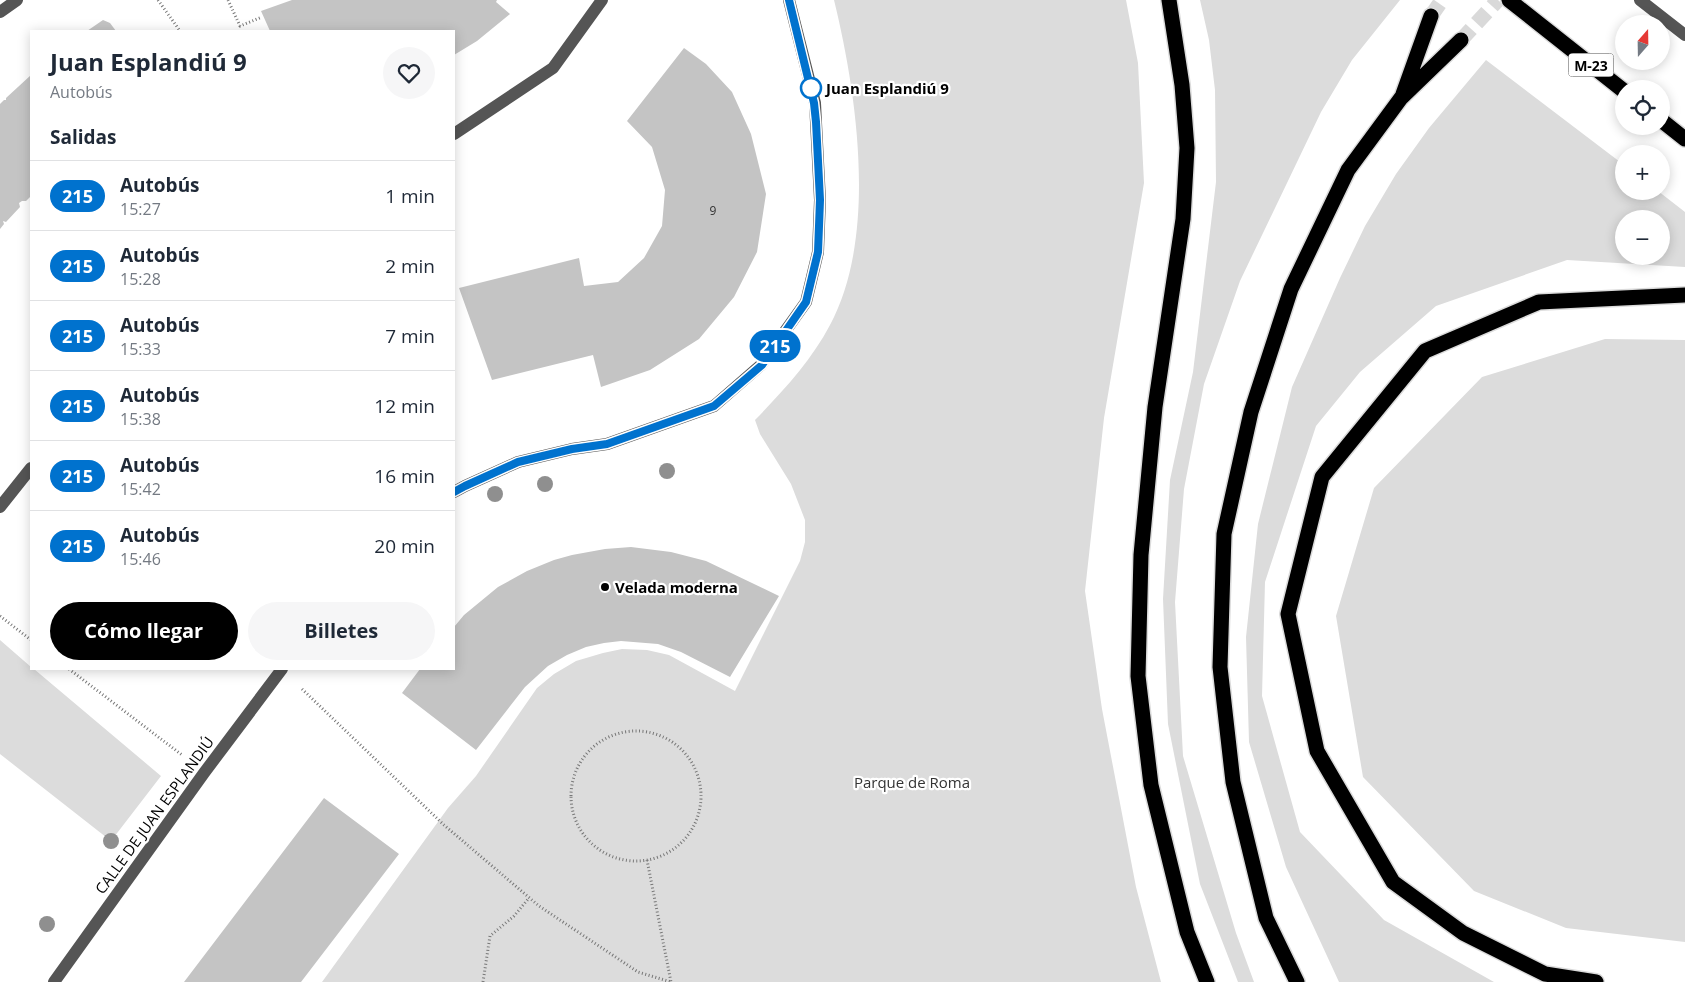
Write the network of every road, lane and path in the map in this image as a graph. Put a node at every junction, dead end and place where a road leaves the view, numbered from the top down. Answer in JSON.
{"nodes":[{"id":1,"x":16,"y":0,"type":"edge"},
{"id":2,"x":158,"y":0,"type":"edge"},
{"id":3,"x":228,"y":0,"type":"edge"},
{"id":4,"x":602,"y":0,"type":"edge"},
{"id":5,"x":788,"y":0,"type":"edge"},
{"id":6,"x":1169,"y":0,"type":"edge"},
{"id":7,"x":1509,"y":0,"type":"edge"},
{"id":8,"x":1640,"y":0,"type":"edge"},
{"id":9,"x":0,"y":12,"type":"edge"},
{"id":10,"x":1431,"y":16,"type":"tunnel mouth"},
{"id":11,"x":262,"y":17,"type":"dead end"},
{"id":12,"x":179,"y":30,"type":"edge"},
{"id":13,"x":1685,"y":35,"type":"edge"},
{"id":14,"x":1461,"y":40,"type":"tunnel mouth"},
{"id":15,"x":1615,"y":84,"type":"edge"},
{"id":16,"x":1401,"y":98,"type":"junction"},
{"id":17,"x":1670,"y":127,"type":"edge"},
{"id":18,"x":455,"y":133,"type":"edge"},
{"id":19,"x":1685,"y":139,"type":"edge"},
{"id":20,"x":1685,"y":295,"type":"edge"},
{"id":21,"x":30,"y":469,"type":"edge"},
{"id":22,"x":455,"y":491,"type":"edge"},
{"id":23,"x":0,"y":507,"type":"edge"},
{"id":24,"x":0,"y":616,"type":"edge"},
{"id":25,"x":30,"y":639,"type":"edge"},
{"id":26,"x":70,"y":670,"type":"edge"},
{"id":27,"x":281,"y":670,"type":"edge"},
{"id":28,"x":283,"y":670,"type":"edge"},
{"id":29,"x":204,"y":773,"type":"junction"},
{"id":30,"x":647,"y":860,"type":"junction"},
{"id":31,"x":529,"y":898,"type":"junction"},
{"id":32,"x":54,"y":982,"type":"edge"},
{"id":33,"x":483,"y":982,"type":"edge"},
{"id":34,"x":671,"y":982,"type":"edge"},
{"id":35,"x":1207,"y":982,"type":"edge"},
{"id":36,"x":1296,"y":982,"type":"edge"},
{"id":37,"x":1596,"y":982,"type":"edge"}],
"edges":[{"from":1,"to":9,"type":"street"},
{"from":2,"to":12,"type":"path"},
{"from":3,"to":11,"type":"path"},
{"from":4,"to":18,"type":"street"},
{"from":5,"to":22,"type":"street"},
{"from":6,"to":35,"type":"highway"},
{"from":7,"to":15,"type":"highway","number":"M-23"},
{"from":8,"to":13,"type":"street"},
{"from":10,"to":16,"type":"highway"},
{"from":14,"to":16,"type":"highway"},
{"from":16,"to":36,"type":"highway"},
{"from":17,"to":19,"type":"highway"},
{"from":20,"to":37,"type":"highway"},
{"from":21,"to":23,"type":"street"},
{"from":24,"to":25,"type":"path"},
{"from":26,"to":29,"type":"path"},
{"from":27,"to":29,"type":"street","name":"CALLE DE JUAN ESPLANDIÚ"},
{"from":28,"to":31,"type":"path"},
{"from":29,"to":32,"type":"street","name":"CALLE DE JUAN ESPLANDIÚ"},
{"from":30,"to":30,"type":"path"},
{"from":30,"to":34,"type":"path"},
{"from":31,"to":33,"type":"path"},
{"from":31,"to":34,"type":"path"}]}
